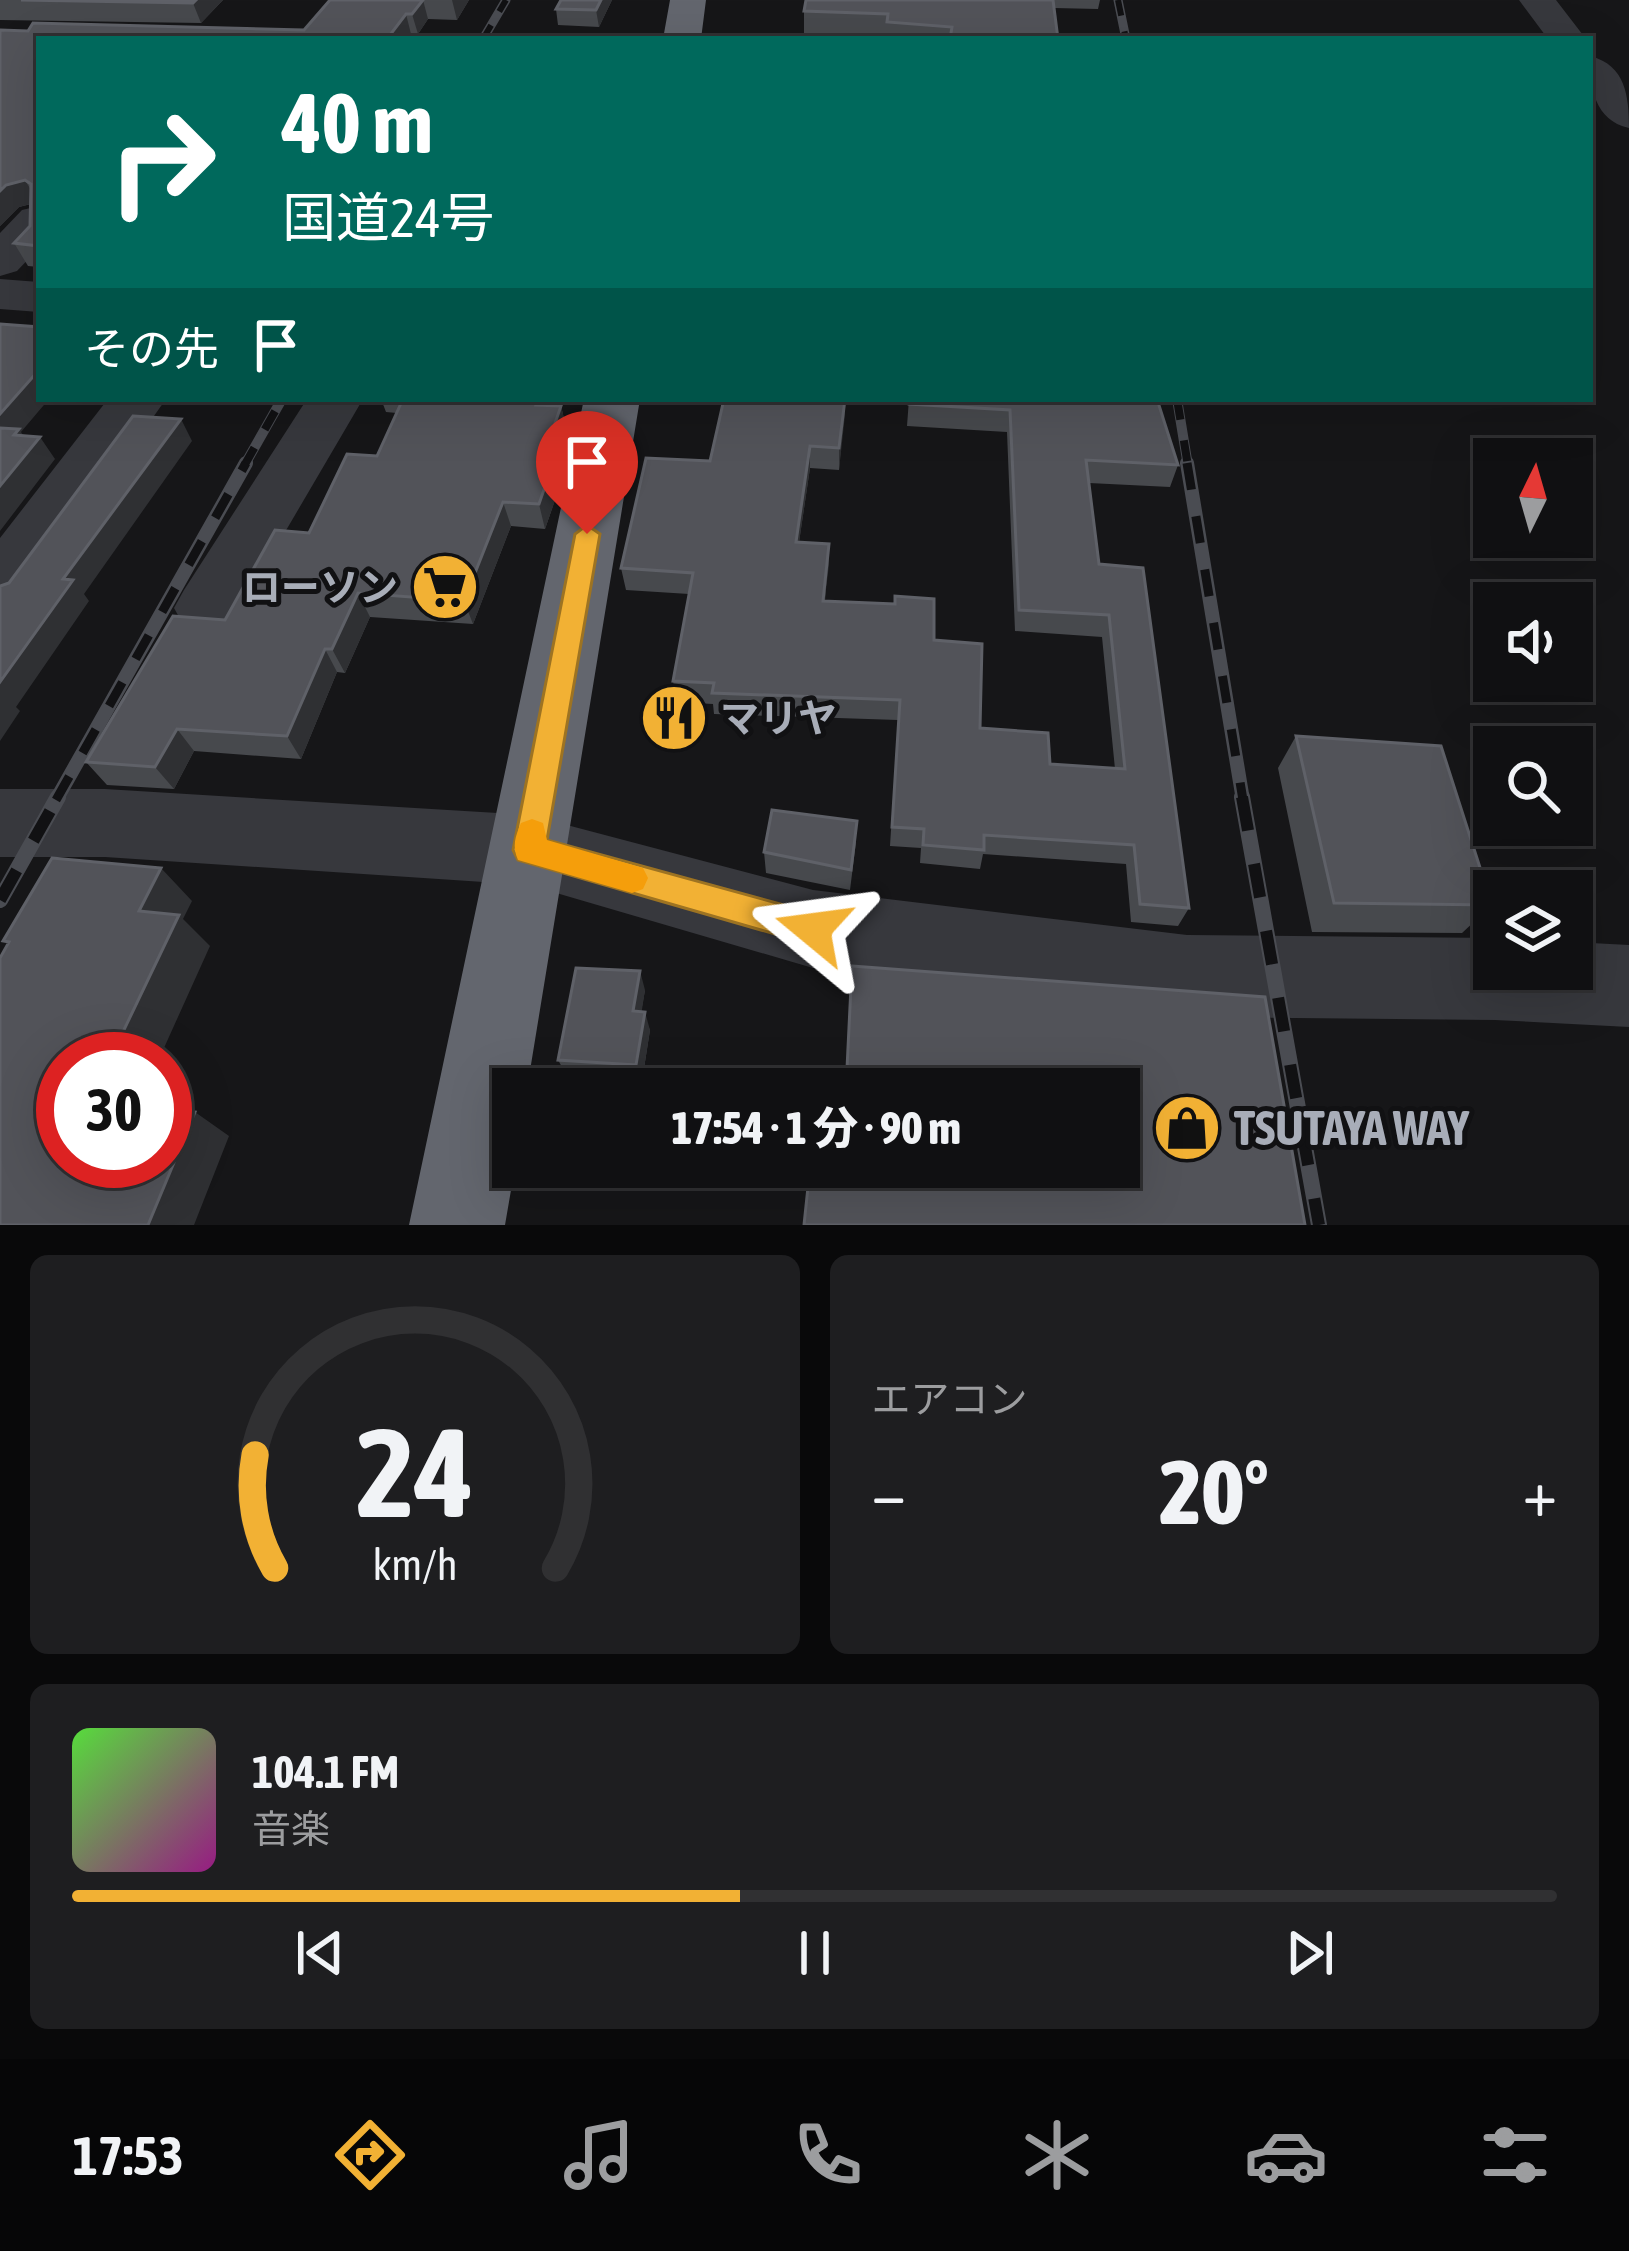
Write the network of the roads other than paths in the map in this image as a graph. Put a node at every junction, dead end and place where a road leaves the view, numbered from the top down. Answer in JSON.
{"nodes":[{"id":1,"x":688,"y":0,"type":"edge"},
{"id":2,"x":1537,"y":0,"type":"edge"},
{"id":3,"x":682,"y":36,"type":"edge"},
{"id":4,"x":1565,"y":36,"type":"edge"},
{"id":5,"x":36,"y":223,"type":"edge"},
{"id":6,"x":0,"y":261,"type":"edge"},
{"id":7,"x":0,"y":295,"type":"edge"},
{"id":8,"x":36,"y":297,"type":"edge"},
{"id":9,"x":136,"y":402,"type":"edge"},
{"id":10,"x":332,"y":402,"type":"edge"},
{"id":11,"x":611,"y":402,"type":"edge"},
{"id":12,"x":0,"y":584,"type":"edge"},
{"id":13,"x":206,"y":608,"type":"dead end"},
{"id":14,"x":0,"y":823,"type":"edge"},
{"id":15,"x":529,"y":850,"type":"junction"},
{"id":16,"x":1629,"y":986,"type":"edge"},
{"id":17,"x":457,"y":1225,"type":"edge"}],
"edges":[{"from":1,"to":3,"type":"highway"},
{"from":2,"to":4,"type":"street"},
{"from":5,"to":6,"type":"street"},
{"from":7,"to":8,"type":"street"},
{"from":9,"to":12,"type":"street"},
{"from":10,"to":13,"type":"street"},
{"from":11,"to":15,"type":"highway"},
{"from":14,"to":15,"type":"street"},
{"from":15,"to":16,"type":"street"},
{"from":15,"to":17,"type":"highway"}]}
